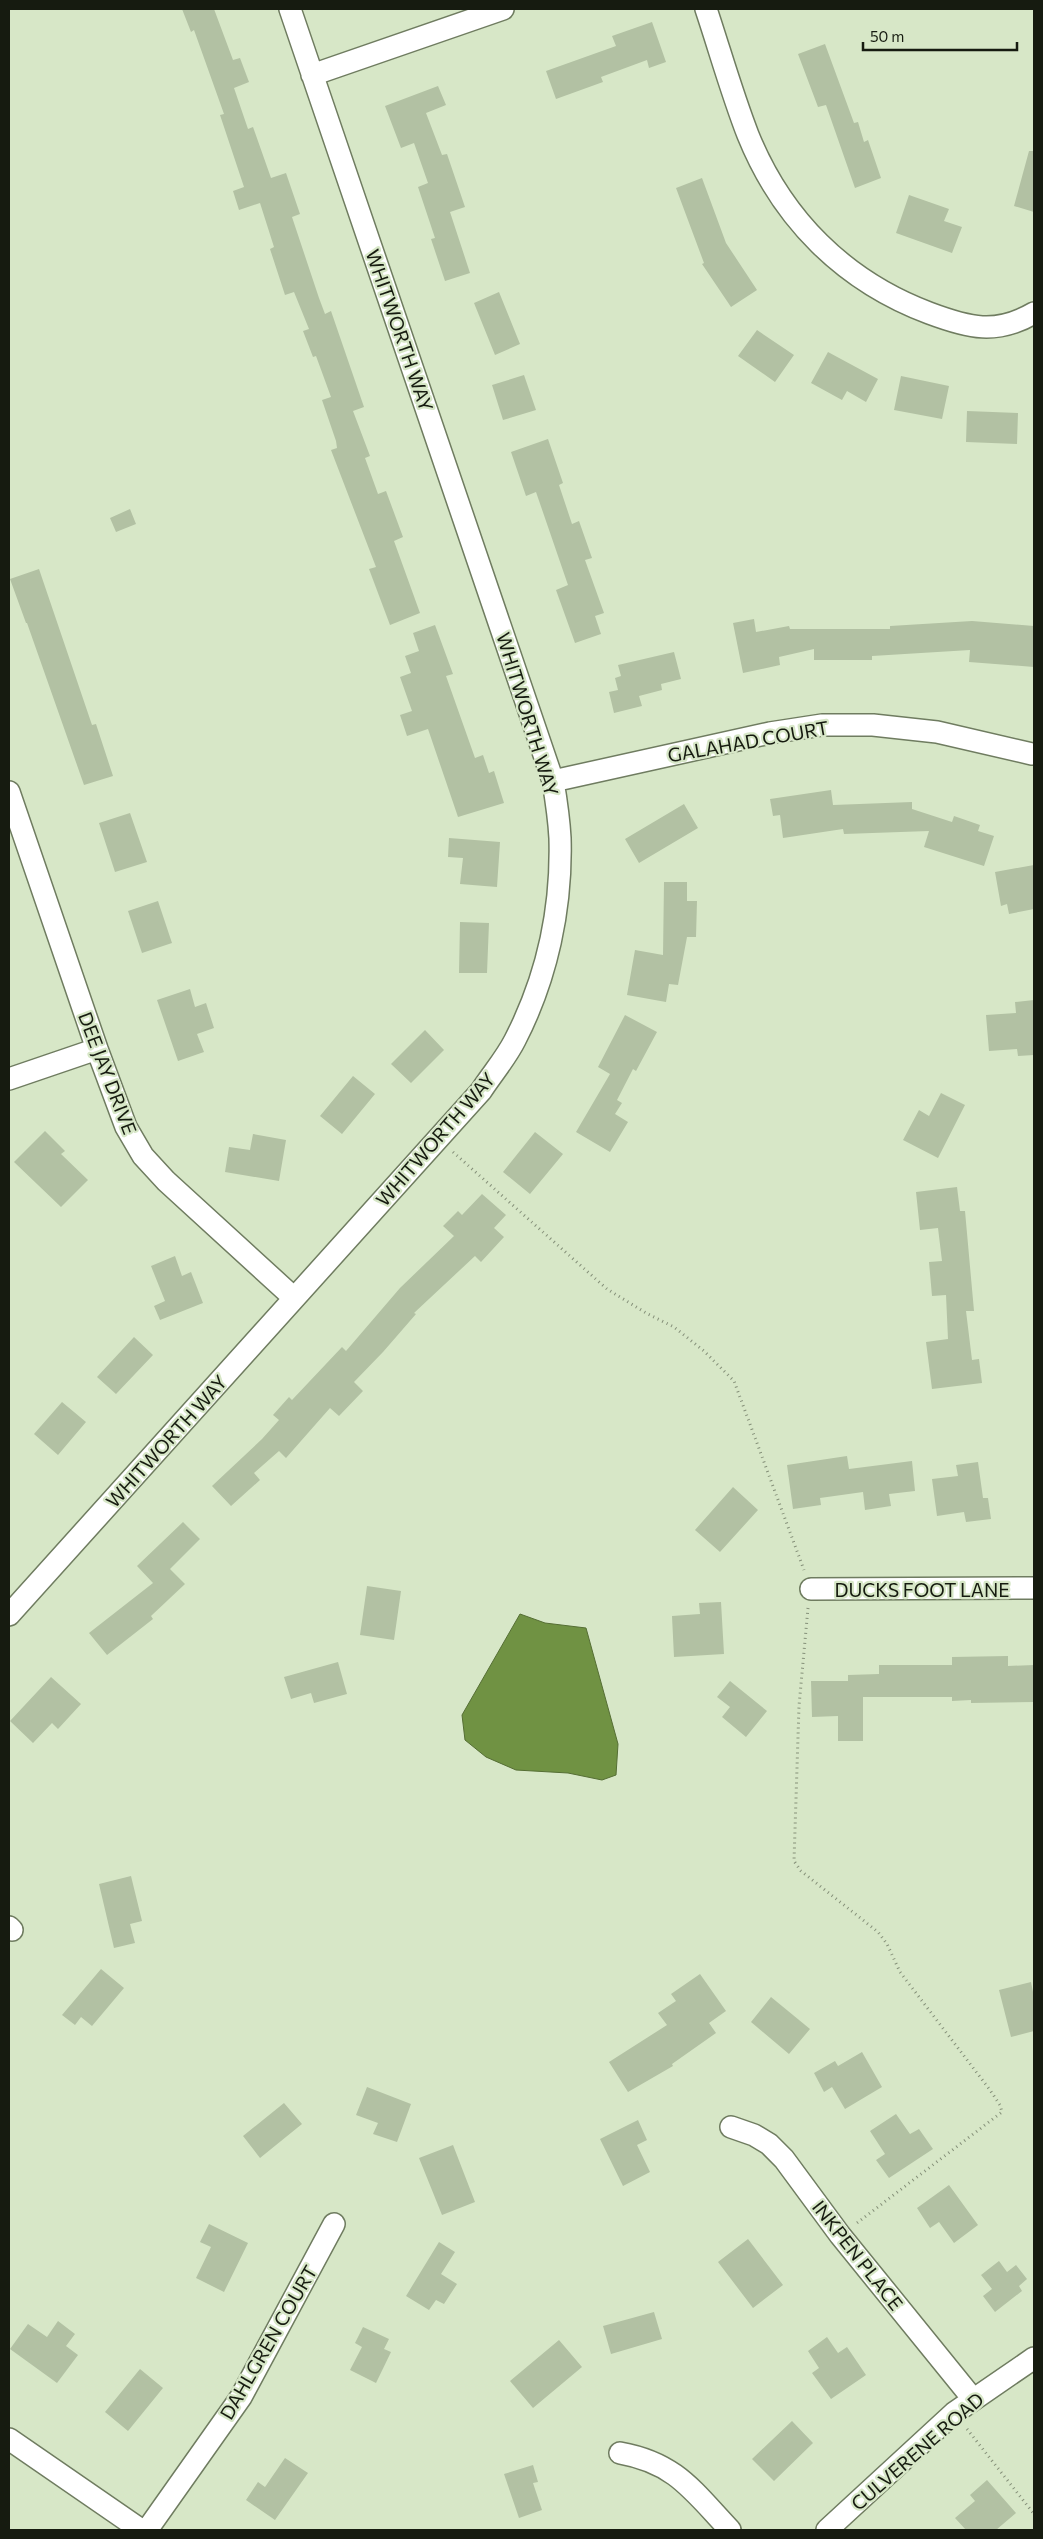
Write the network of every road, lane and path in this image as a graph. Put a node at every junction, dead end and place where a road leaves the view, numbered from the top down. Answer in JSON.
{"nodes":[{"id":1,"x":290,"y":9,"type":"edge"},
{"id":2,"x":503,"y":9,"type":"edge"},
{"id":3,"x":706,"y":9,"type":"edge"},
{"id":4,"x":312,"y":75,"type":"junction"},
{"id":5,"x":1034,"y":314,"type":"edge"},
{"id":6,"x":1032,"y":754,"type":"dead end"},
{"id":7,"x":553,"y":781,"type":"junction"},
{"id":8,"x":9,"y":792,"type":"edge"},
{"id":9,"x":97,"y":1049,"type":"junction"},
{"id":10,"x":9,"y":1079,"type":"edge"},
{"id":11,"x":438,"y":1139,"type":"junction"},
{"id":12,"x":294,"y":1298,"type":"junction"},
{"id":13,"x":1034,"y":1588,"type":"edge"},
{"id":14,"x":811,"y":1589,"type":"junction"},
{"id":15,"x":9,"y":1615,"type":"edge"},
{"id":16,"x":731,"y":2127,"type":"dead end"},
{"id":17,"x":334,"y":2224,"type":"dead end"},
{"id":18,"x":840,"y":2235,"type":"junction"},
{"id":19,"x":1034,"y":2358,"type":"edge"},
{"id":20,"x":973,"y":2399,"type":"junction"},
{"id":21,"x":954,"y":2412,"type":"junction"},
{"id":22,"x":9,"y":2439,"type":"edge"},
{"id":23,"x":620,"y":2453,"type":"dead end"},
{"id":24,"x":1034,"y":2514,"type":"edge"},
{"id":25,"x":141,"y":2530,"type":"edge"},
{"id":26,"x":147,"y":2530,"type":"edge"},
{"id":27,"x":730,"y":2530,"type":"edge"},
{"id":28,"x":827,"y":2530,"type":"edge"}],
"edges":[{"from":1,"to":4,"type":"street","name":"WHITWORTH WAY"},
{"from":2,"to":4,"type":"street"},
{"from":3,"to":5,"type":"street"},
{"from":4,"to":7,"type":"street","name":"WHITWORTH WAY"},
{"from":6,"to":7,"type":"street","name":"GALAHAD COURT"},
{"from":7,"to":11,"type":"street","name":"WHITWORTH WAY"},
{"from":8,"to":9,"type":"street","name":"DEE JAY DRIVE"},
{"from":9,"to":10,"type":"street"},
{"from":9,"to":12,"type":"street","name":"DEE JAY DRIVE"},
{"from":11,"to":12,"type":"street","name":"WHITWORTH WAY"},
{"from":11,"to":14,"type":"path"},
{"from":12,"to":15,"type":"street","name":"WHITWORTH WAY"},
{"from":13,"to":14,"type":"street","name":"DUCKS FOOT LANE"},
{"from":14,"to":18,"type":"path"},
{"from":16,"to":18,"type":"street","name":"INKPEN PLACE"},
{"from":17,"to":26,"type":"street","name":"DAHLGREN COURT"},
{"from":18,"to":20,"type":"street","name":"INKPEN PLACE"},
{"from":19,"to":20,"type":"street","name":"CULVERENE ROAD"},
{"from":20,"to":21,"type":"street","name":"CULVERENE ROAD"},
{"from":21,"to":24,"type":"path"},
{"from":21,"to":28,"type":"street","name":"CULVERENE ROAD"},
{"from":22,"to":25,"type":"street"},
{"from":23,"to":27,"type":"street"}]}
